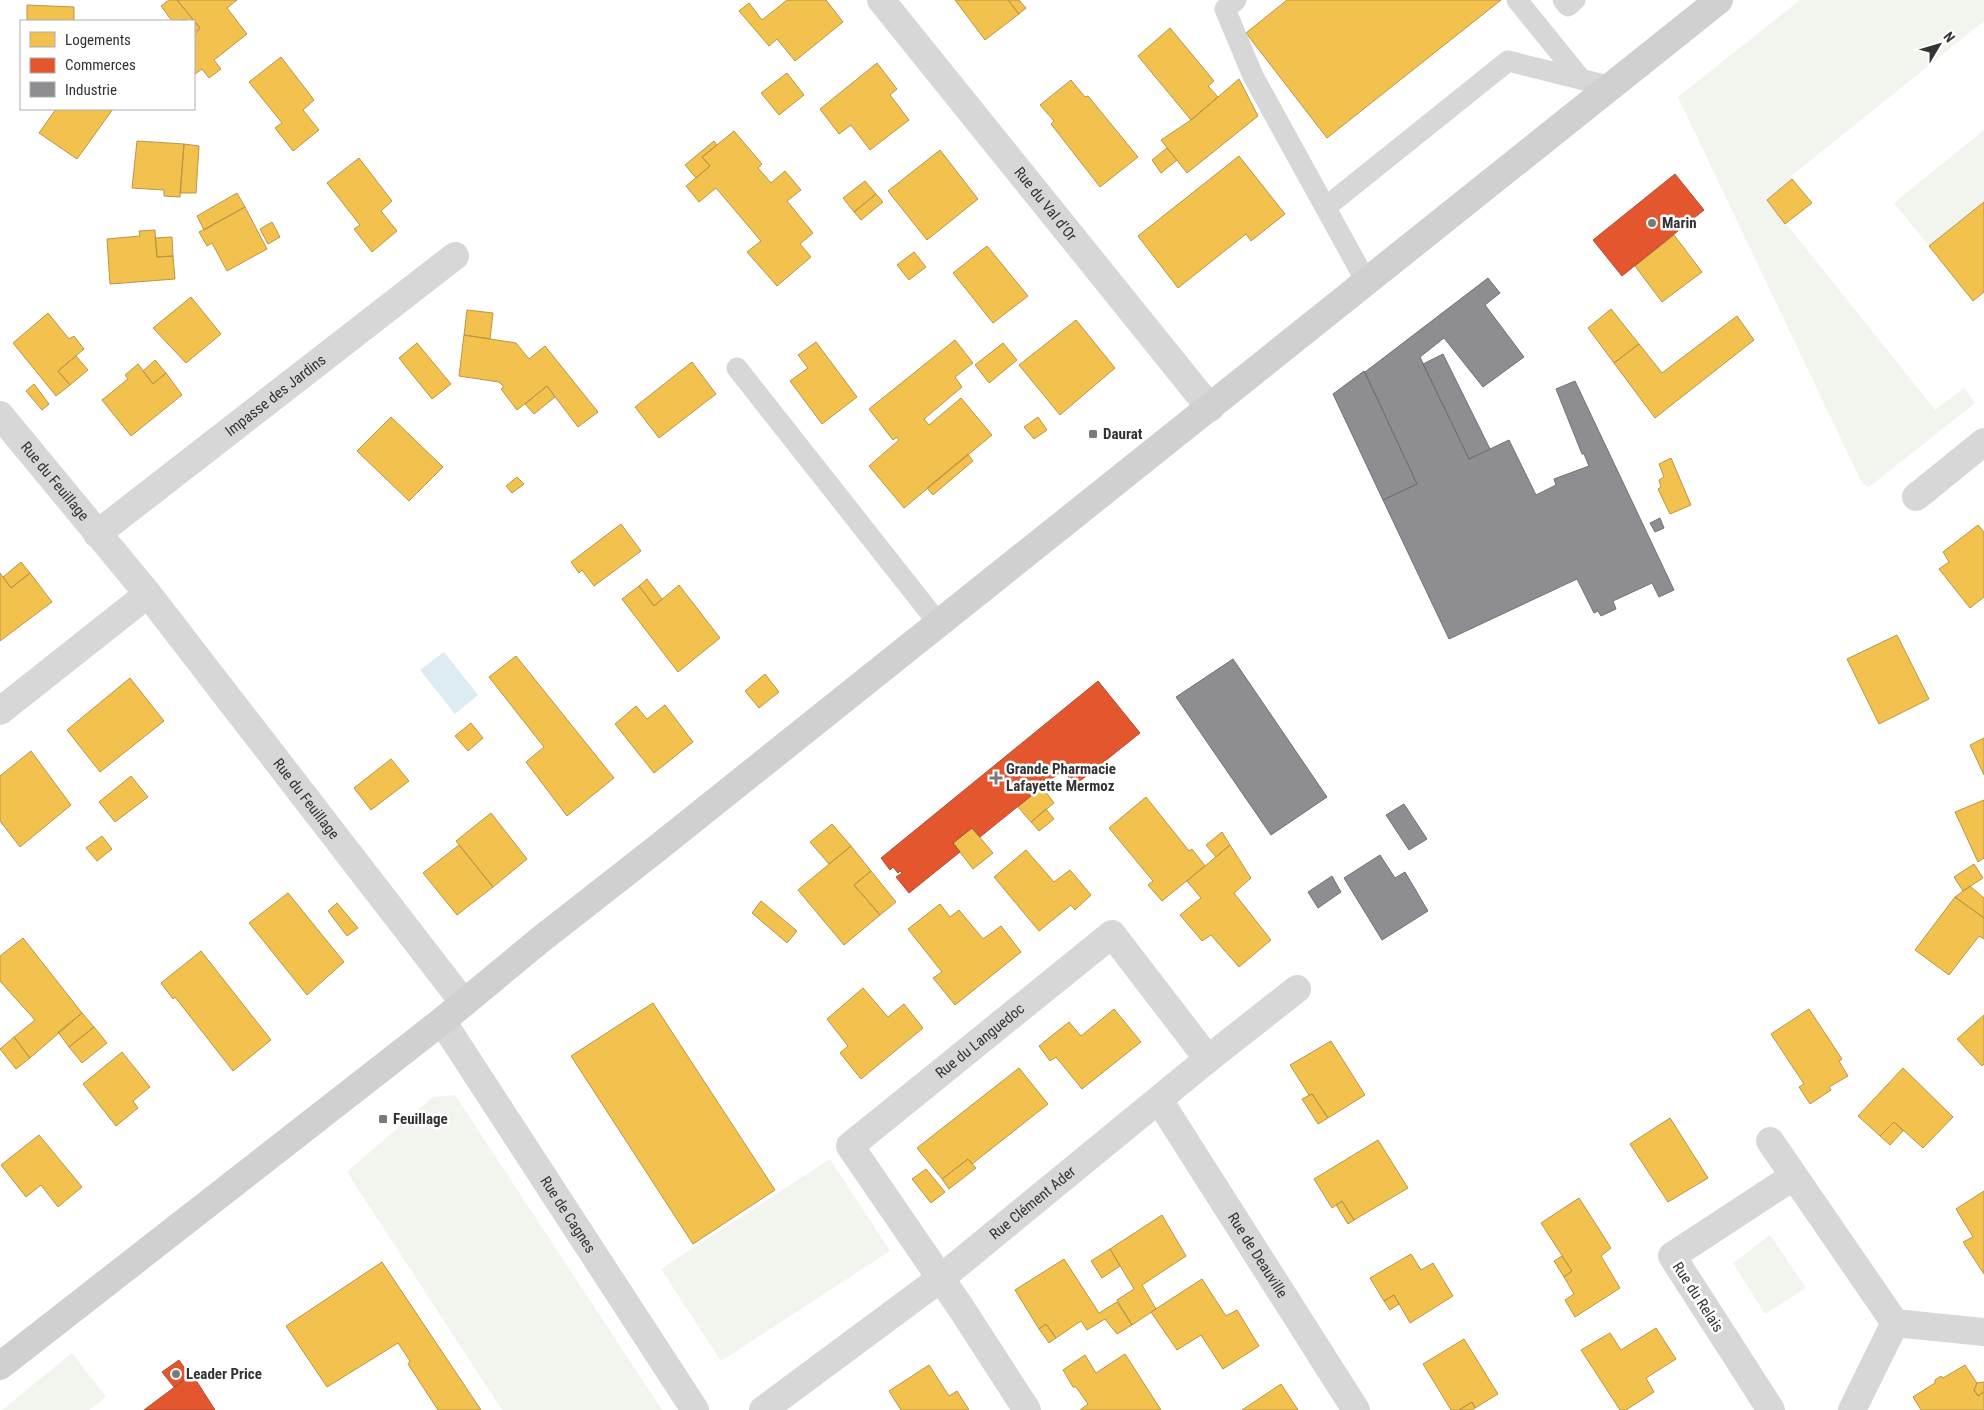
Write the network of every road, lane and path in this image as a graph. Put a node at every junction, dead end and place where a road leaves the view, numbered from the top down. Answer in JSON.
{"nodes":[{"id":1,"x":881,"y":0,"type":"edge"},
{"id":2,"x":1236,"y":0,"type":"edge"},
{"id":3,"x":1517,"y":0,"type":"edge"},
{"id":4,"x":1563,"y":0,"type":"edge"},
{"id":5,"x":1575,"y":0,"type":"edge"},
{"id":6,"x":1719,"y":0,"type":"edge"},
{"id":7,"x":1581,"y":79,"type":"junction"},
{"id":8,"x":1612,"y":87,"type":"junction"},
{"id":9,"x":1326,"y":207,"type":"junction"},
{"id":10,"x":455,"y":256,"type":"dead end"},
{"id":11,"x":1367,"y":283,"type":"junction"},
{"id":12,"x":737,"y":368,"type":"dead end"},
{"id":13,"x":1210,"y":408,"type":"junction"},
{"id":14,"x":0,"y":415,"type":"edge"},
{"id":15,"x":1984,"y":442,"type":"edge"},
{"id":16,"x":1916,"y":497,"type":"dead end"},
{"id":17,"x":97,"y":534,"type":"junction"},
{"id":18,"x":148,"y":594,"type":"junction"},
{"id":19,"x":939,"y":624,"type":"junction"},
{"id":20,"x":0,"y":711,"type":"edge"},
{"id":21,"x":1297,"y":990,"type":"dead end"},
{"id":22,"x":464,"y":1003,"type":"junction"},
{"id":23,"x":442,"y":1020,"type":"junction"},
{"id":24,"x":1208,"y":1059,"type":"junction"},
{"id":25,"x":1159,"y":1100,"type":"junction"},
{"id":26,"x":1770,"y":1141,"type":"dead end"},
{"id":27,"x":1794,"y":1176,"type":"junction"},
{"id":28,"x":941,"y":1278,"type":"junction"},
{"id":29,"x":1895,"y":1323,"type":"junction"},
{"id":30,"x":1984,"y":1332,"type":"edge"},
{"id":31,"x":0,"y":1366,"type":"edge"},
{"id":32,"x":695,"y":1410,"type":"edge"},
{"id":33,"x":763,"y":1410,"type":"edge"},
{"id":34,"x":1027,"y":1410,"type":"edge"},
{"id":35,"x":1356,"y":1410,"type":"edge"},
{"id":36,"x":1771,"y":1410,"type":"edge"},
{"id":37,"x":1852,"y":1410,"type":"edge"}],
"edges":[{"from":1,"to":13,"type":"street","name":"Rue du Val d'Or"},
{"from":2,"to":9,"type":"lane"},
{"from":3,"to":7,"type":"lane"},
{"from":4,"to":5,"type":"lane"},
{"from":6,"to":8,"type":"main road"},
{"from":7,"to":8,"type":"lane"},
{"from":7,"to":9,"type":"lane"},
{"from":8,"to":11,"type":"main road"},
{"from":9,"to":11,"type":"lane"},
{"from":10,"to":17,"type":"street","name":"Impasse des Jardins"},
{"from":11,"to":13,"type":"main road"},
{"from":12,"to":19,"type":"lane"},
{"from":13,"to":19,"type":"main road"},
{"from":14,"to":17,"type":"street","name":"Rue du Feuillage"},
{"from":15,"to":16,"type":"street"},
{"from":17,"to":18,"type":"street","name":"Rue du Feuillage"},
{"from":18,"to":20,"type":"street"},
{"from":18,"to":22,"type":"street","name":"Rue du Feuillage"},
{"from":19,"to":22,"type":"main road"},
{"from":21,"to":24,"type":"street","name":"Rue Clément Ader"},
{"from":22,"to":23,"type":"main road"},
{"from":23,"to":31,"type":"main road"},
{"from":23,"to":32,"type":"street","name":"Rue de Cagnes"},
{"from":24,"to":25,"type":"street","name":"Rue Clément Ader"},
{"from":24,"to":28,"type":"street","name":"Rue du Languedoc"},
{"from":25,"to":28,"type":"street","name":"Rue Clément Ader"},
{"from":25,"to":35,"type":"street","name":"Rue de Deauville"},
{"from":26,"to":27,"type":"street"},
{"from":27,"to":29,"type":"street"},
{"from":27,"to":36,"type":"street","name":"Rue du Relais"},
{"from":28,"to":33,"type":"street","name":"Rue Clément Ader"},
{"from":28,"to":34,"type":"street"},
{"from":29,"to":30,"type":"street"},
{"from":29,"to":37,"type":"street"}]}
